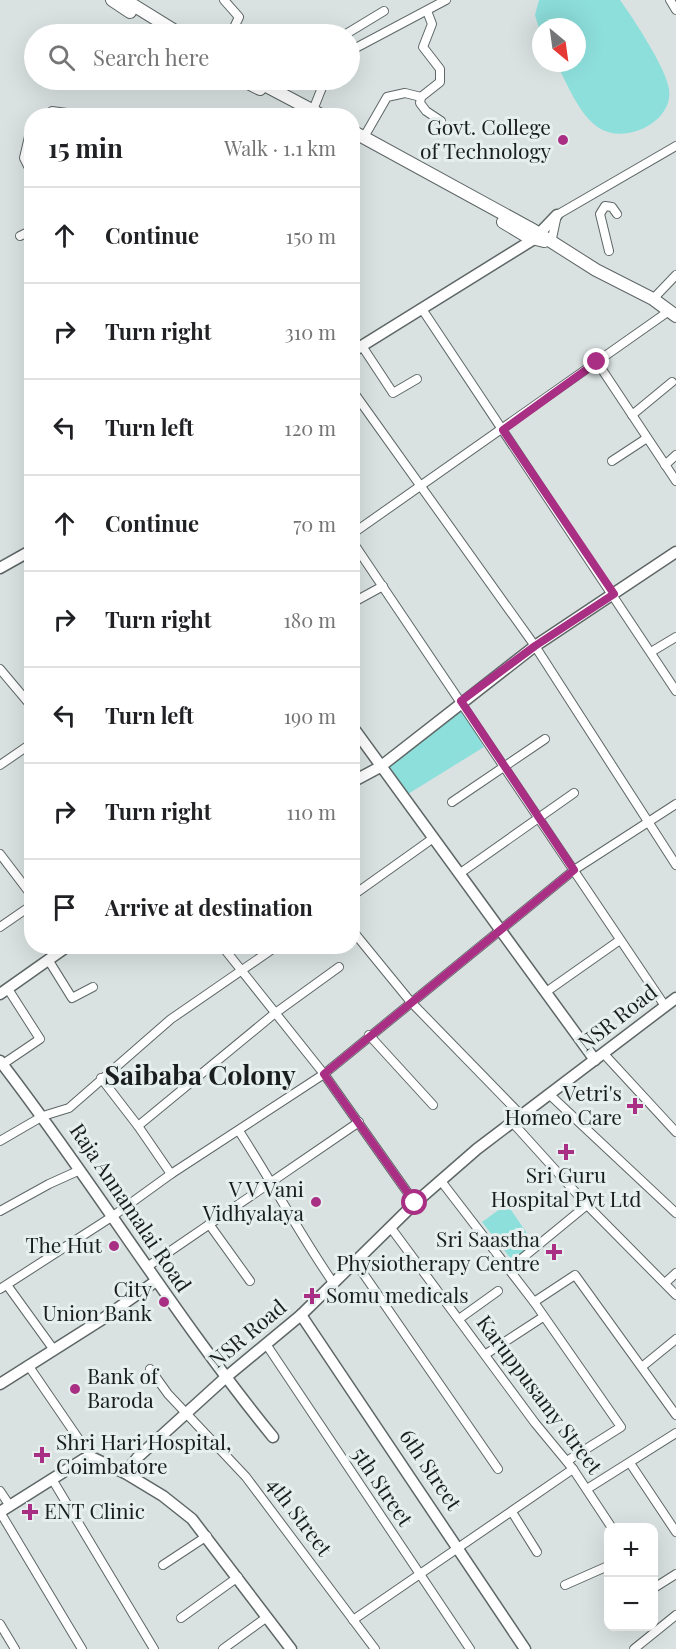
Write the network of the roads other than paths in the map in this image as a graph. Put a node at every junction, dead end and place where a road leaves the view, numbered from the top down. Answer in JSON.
{"nodes":[{"id":1,"x":112,"y":0,"type":"edge"},
{"id":2,"x":125,"y":0,"type":"edge"},
{"id":3,"x":224,"y":0,"type":"edge"},
{"id":4,"x":446,"y":0,"type":"edge"},
{"id":5,"x":670,"y":0,"type":"edge"},
{"id":6,"x":676,"y":10,"type":"edge"},
{"id":7,"x":384,"y":11,"type":"dead end"},
{"id":8,"x":427,"y":11,"type":"junction"},
{"id":9,"x":151,"y":24,"type":"edge"},
{"id":10,"x":164,"y":24,"type":"edge"},
{"id":11,"x":238,"y":24,"type":"edge"},
{"id":12,"x":360,"y":26,"type":"edge"},
{"id":13,"x":360,"y":46,"type":"edge"},
{"id":14,"x":263,"y":90,"type":"edge"},
{"id":15,"x":278,"y":90,"type":"edge"},
{"id":16,"x":322,"y":90,"type":"edge"},
{"id":17,"x":421,"y":97,"type":"junction"},
{"id":18,"x":302,"y":108,"type":"edge"},
{"id":19,"x":306,"y":108,"type":"edge"},
{"id":20,"x":317,"y":108,"type":"edge"},
{"id":21,"x":441,"y":121,"type":"dead end"},
{"id":22,"x":360,"y":135,"type":"edge"},
{"id":23,"x":360,"y":139,"type":"edge"},
{"id":24,"x":676,"y":146,"type":"edge"},
{"id":25,"x":597,"y":192,"type":"junction"},
{"id":26,"x":605,"y":206,"type":"junction"},
{"id":27,"x":617,"y":214,"type":"dead end"},
{"id":28,"x":557,"y":215,"type":"junction"},
{"id":29,"x":24,"y":234,"type":"edge"},
{"id":30,"x":20,"y":236,"type":"dead end"},
{"id":31,"x":536,"y":236,"type":"junction"},
{"id":32,"x":551,"y":243,"type":"junction"},
{"id":33,"x":609,"y":251,"type":"dead end"},
{"id":34,"x":676,"y":275,"type":"edge"},
{"id":35,"x":653,"y":299,"type":"junction"},
{"id":36,"x":422,"y":309,"type":"junction"},
{"id":37,"x":672,"y":314,"type":"edge"},
{"id":38,"x":360,"y":347,"type":"edge"},
{"id":39,"x":360,"y":353,"type":"edge"},
{"id":40,"x":597,"y":362,"type":"junction"},
{"id":41,"x":417,"y":379,"type":"dead end"},
{"id":42,"x":672,"y":382,"type":"dead end"},
{"id":43,"x":360,"y":402,"type":"edge"},
{"id":44,"x":632,"y":415,"type":"junction"},
{"id":45,"x":503,"y":430,"type":"junction"},
{"id":46,"x":647,"y":438,"type":"junction"},
{"id":47,"x":676,"y":455,"type":"edge"},
{"id":48,"x":612,"y":461,"type":"dead end"},
{"id":49,"x":665,"y":465,"type":"junction"},
{"id":50,"x":676,"y":481,"type":"edge"},
{"id":51,"x":420,"y":488,"type":"junction"},
{"id":52,"x":360,"y":529,"type":"edge"},
{"id":53,"x":676,"y":552,"type":"edge"},
{"id":54,"x":360,"y":553,"type":"edge"},
{"id":55,"x":24,"y":554,"type":"edge"},
{"id":56,"x":0,"y":568,"type":"edge"},
{"id":57,"x":383,"y":586,"type":"junction"},
{"id":58,"x":614,"y":594,"type":"junction"},
{"id":59,"x":360,"y":599,"type":"edge"},
{"id":60,"x":676,"y":637,"type":"edge"},
{"id":61,"x":535,"y":646,"type":"junction"},
{"id":62,"x":651,"y":652,"type":"junction"},
{"id":63,"x":0,"y":669,"type":"edge"},
{"id":64,"x":4,"y":682,"type":"edge"},
{"id":65,"x":676,"y":691,"type":"edge"},
{"id":66,"x":24,"y":700,"type":"edge"},
{"id":67,"x":461,"y":701,"type":"junction"},
{"id":68,"x":360,"y":738,"type":"edge"},
{"id":69,"x":545,"y":739,"type":"dead end"},
{"id":70,"x":24,"y":748,"type":"edge"},
{"id":71,"x":0,"y":765,"type":"edge"},
{"id":72,"x":504,"y":765,"type":"junction"},
{"id":73,"x":380,"y":767,"type":"junction"},
{"id":74,"x":360,"y":778,"type":"edge"},
{"id":75,"x":574,"y":793,"type":"dead end"},
{"id":76,"x":452,"y":802,"type":"dead end"},
{"id":77,"x":676,"y":804,"type":"edge"},
{"id":78,"x":537,"y":817,"type":"junction"},
{"id":79,"x":649,"y":822,"type":"junction"},
{"id":80,"x":432,"y":839,"type":"junction"},
{"id":81,"x":0,"y":854,"type":"edge"},
{"id":82,"x":676,"y":865,"type":"edge"},
{"id":83,"x":574,"y":870,"type":"junction"},
{"id":84,"x":459,"y":874,"type":"junction"},
{"id":85,"x":24,"y":886,"type":"edge"},
{"id":86,"x":360,"y":890,"type":"edge"},
{"id":87,"x":24,"y":910,"type":"edge"},
{"id":88,"x":0,"y":927,"type":"edge"},
{"id":89,"x":499,"y":929,"type":"junction"},
{"id":90,"x":360,"y":940,"type":"edge"},
{"id":91,"x":620,"y":940,"type":"junction"},
{"id":92,"x":58,"y":954,"type":"edge"},
{"id":93,"x":229,"y":954,"type":"edge"},
{"id":94,"x":265,"y":954,"type":"edge"},
{"id":95,"x":49,"y":961,"type":"junction"},
{"id":96,"x":339,"y":967,"type":"dead end"},
{"id":97,"x":242,"y":969,"type":"junction"},
{"id":98,"x":93,"y":987,"type":"dead end"},
{"id":99,"x":4,"y":992,"type":"edge"},
{"id":100,"x":546,"y":992,"type":"junction"},
{"id":101,"x":676,"y":998,"type":"edge"},
{"id":102,"x":410,"y":1001,"type":"junction"},
{"id":103,"x":665,"y":1006,"type":"junction"},
{"id":104,"x":274,"y":1014,"type":"junction"},
{"id":105,"x":369,"y":1035,"type":"junction"},
{"id":106,"x":599,"y":1057,"type":"junction"},
{"id":107,"x":1,"y":1063,"type":"edge"},
{"id":108,"x":324,"y":1074,"type":"junction"},
{"id":109,"x":101,"y":1078,"type":"junction"},
{"id":110,"x":550,"y":1095,"type":"junction"},
{"id":111,"x":433,"y":1106,"type":"dead end"},
{"id":112,"x":43,"y":1116,"type":"junction"},
{"id":113,"x":516,"y":1119,"type":"junction"},
{"id":114,"x":360,"y":1122,"type":"junction"},
{"id":115,"x":138,"y":1126,"type":"junction"},
{"id":116,"x":239,"y":1131,"type":"junction"},
{"id":117,"x":676,"y":1132,"type":"edge"},
{"id":118,"x":0,"y":1141,"type":"edge"},
{"id":119,"x":80,"y":1170,"type":"junction"},
{"id":120,"x":171,"y":1174,"type":"junction"},
{"id":121,"x":441,"y":1181,"type":"junction"},
{"id":122,"x":272,"y":1182,"type":"junction"},
{"id":123,"x":415,"y":1203,"type":"junction"},
{"id":124,"x":587,"y":1205,"type":"junction"},
{"id":125,"x":0,"y":1211,"type":"edge"},
{"id":126,"x":676,"y":1213,"type":"edge"},
{"id":127,"x":113,"y":1216,"type":"junction"},
{"id":128,"x":209,"y":1224,"type":"junction"},
{"id":129,"x":391,"y":1228,"type":"junction"},
{"id":130,"x":356,"y":1263,"type":"junction"},
{"id":131,"x":147,"y":1267,"type":"junction"},
{"id":132,"x":509,"y":1269,"type":"junction"},
{"id":133,"x":676,"y":1273,"type":"edge"},
{"id":134,"x":156,"y":1281,"type":"junction"},
{"id":135,"x":250,"y":1281,"type":"dead end"},
{"id":136,"x":665,"y":1283,"type":"junction"},
{"id":137,"x":334,"y":1284,"type":"junction"},
{"id":138,"x":3,"y":1287,"type":"edge"},
{"id":139,"x":498,"y":1291,"type":"dead end"},
{"id":140,"x":676,"y":1294,"type":"edge"},
{"id":141,"x":534,"y":1302,"type":"junction"},
{"id":142,"x":301,"y":1315,"type":"junction"},
{"id":143,"x":543,"y":1317,"type":"junction"},
{"id":144,"x":459,"y":1319,"type":"junction"},
{"id":145,"x":676,"y":1339,"type":"edge"},
{"id":146,"x":266,"y":1344,"type":"junction"},
{"id":147,"x":54,"y":1350,"type":"junction"},
{"id":148,"x":486,"y":1354,"type":"junction"},
{"id":149,"x":28,"y":1365,"type":"junction"},
{"id":150,"x":643,"y":1366,"type":"junction"},
{"id":151,"x":150,"y":1370,"type":"dead end"},
{"id":152,"x":225,"y":1378,"type":"junction"},
{"id":153,"x":0,"y":1384,"type":"edge"},
{"id":154,"x":188,"y":1412,"type":"junction"},
{"id":155,"x":676,"y":1414,"type":"edge"},
{"id":156,"x":676,"y":1433,"type":"edge"},
{"id":157,"x":273,"y":1437,"type":"dead end"},
{"id":158,"x":91,"y":1457,"type":"junction"},
{"id":159,"x":567,"y":1461,"type":"junction"},
{"id":160,"x":630,"y":1463,"type":"junction"},
{"id":161,"x":573,"y":1468,"type":"junction"},
{"id":162,"x":498,"y":1469,"type":"dead end"},
{"id":163,"x":125,"y":1473,"type":"junction"},
{"id":164,"x":52,"y":1479,"type":"junction"},
{"id":165,"x":587,"y":1489,"type":"junction"},
{"id":166,"x":0,"y":1491,"type":"edge"},
{"id":167,"x":4,"y":1510,"type":"edge"},
{"id":168,"x":512,"y":1512,"type":"junction"},
{"id":169,"x":609,"y":1523,"type":"edge"},
{"id":170,"x":676,"y":1532,"type":"edge"},
{"id":171,"x":207,"y":1536,"type":"junction"},
{"id":172,"x":459,"y":1547,"type":"junction"},
{"id":173,"x":537,"y":1552,"type":"dead end"},
{"id":174,"x":163,"y":1565,"type":"dead end"},
{"id":175,"x":604,"y":1568,"type":"edge"},
{"id":176,"x":420,"y":1573,"type":"junction"},
{"id":177,"x":676,"y":1574,"type":"edge"},
{"id":178,"x":238,"y":1577,"type":"junction"},
{"id":179,"x":565,"y":1585,"type":"dead end"},
{"id":180,"x":658,"y":1585,"type":"edge"},
{"id":181,"x":676,"y":1615,"type":"edge"},
{"id":182,"x":267,"y":1617,"type":"junction"},
{"id":183,"x":181,"y":1618,"type":"dead end"},
{"id":184,"x":353,"y":1620,"type":"junction"},
{"id":185,"x":0,"y":1624,"type":"edge"},
{"id":186,"x":658,"y":1626,"type":"edge"},
{"id":187,"x":651,"y":1631,"type":"edge"},
{"id":188,"x":15,"y":1649,"type":"edge"},
{"id":189,"x":82,"y":1649,"type":"edge"},
{"id":190,"x":154,"y":1649,"type":"edge"},
{"id":191,"x":223,"y":1649,"type":"edge"},
{"id":192,"x":291,"y":1649,"type":"edge"},
{"id":193,"x":375,"y":1649,"type":"edge"},
{"id":194,"x":470,"y":1649,"type":"edge"},
{"id":195,"x":525,"y":1649,"type":"edge"},
{"id":196,"x":634,"y":1649,"type":"edge"}],
"edges":[{"from":1,"to":9,"type":"main road"},
{"from":2,"to":10,"type":"main road"},
{"from":3,"to":11,"type":"street"},
{"from":4,"to":8,"type":"street"},
{"from":5,"to":6,"type":"street"},
{"from":7,"to":12,"type":"street"},
{"from":8,"to":13,"type":"street"},
{"from":8,"to":17,"type":"street"},
{"from":14,"to":18,"type":"main road"},
{"from":15,"to":19,"type":"main road"},
{"from":16,"to":20,"type":"street"},
{"from":17,"to":21,"type":"street"},
{"from":17,"to":22,"type":"street"},
{"from":23,"to":31,"type":"main road"},
{"from":24,"to":25,"type":"street"},
{"from":25,"to":26,"type":"street"},
{"from":25,"to":28,"type":"street"},
{"from":26,"to":27,"type":"street"},
{"from":26,"to":33,"type":"street"},
{"from":28,"to":31,"type":"street"},
{"from":28,"to":32,"type":"street"},
{"from":29,"to":30,"type":"street"},
{"from":31,"to":32,"type":"main road"},
{"from":31,"to":36,"type":"street"},
{"from":32,"to":35,"type":"main road"},
{"from":34,"to":35,"type":"street"},
{"from":35,"to":37,"type":"main road"},
{"from":36,"to":38,"type":"street"},
{"from":36,"to":45,"type":"street"},
{"from":37,"to":40,"type":"street"},
{"from":39,"to":41,"type":"street"},
{"from":40,"to":44,"type":"street"},
{"from":40,"to":45,"type":"street"},
{"from":42,"to":44,"type":"street"},
{"from":43,"to":51,"type":"street"},
{"from":44,"to":46,"type":"street"},
{"from":45,"to":51,"type":"street"},
{"from":45,"to":58,"type":"street"},
{"from":46,"to":48,"type":"street"},
{"from":46,"to":49,"type":"street"},
{"from":47,"to":49,"type":"street"},
{"from":49,"to":50,"type":"street"},
{"from":51,"to":52,"type":"street"},
{"from":51,"to":61,"type":"street"},
{"from":53,"to":58,"type":"street"},
{"from":54,"to":57,"type":"street"},
{"from":55,"to":56,"type":"street"},
{"from":57,"to":59,"type":"street"},
{"from":57,"to":67,"type":"street"},
{"from":58,"to":61,"type":"street"},
{"from":58,"to":62,"type":"street"},
{"from":60,"to":62,"type":"street"},
{"from":61,"to":67,"type":"street"},
{"from":61,"to":79,"type":"street"},
{"from":62,"to":65,"type":"street"},
{"from":63,"to":64,"type":"street"},
{"from":64,"to":66,"type":"street"},
{"from":67,"to":72,"type":"street"},
{"from":67,"to":73,"type":"street"},
{"from":68,"to":73,"type":"street"},
{"from":69,"to":72,"type":"street"},
{"from":70,"to":71,"type":"street"},
{"from":72,"to":76,"type":"street"},
{"from":72,"to":78,"type":"street"},
{"from":73,"to":74,"type":"street"},
{"from":73,"to":80,"type":"street"},
{"from":75,"to":78,"type":"street"},
{"from":77,"to":79,"type":"street"},
{"from":78,"to":83,"type":"street"},
{"from":78,"to":84,"type":"street"},
{"from":79,"to":82,"type":"street"},
{"from":79,"to":83,"type":"street"},
{"from":80,"to":84,"type":"street"},
{"from":80,"to":86,"type":"street"},
{"from":81,"to":85,"type":"street"},
{"from":83,"to":89,"type":"street"},
{"from":83,"to":91,"type":"street"},
{"from":84,"to":89,"type":"street"},
{"from":87,"to":88,"type":"street"},
{"from":89,"to":100,"type":"street"},
{"from":89,"to":102,"type":"street"},
{"from":90,"to":102,"type":"street"},
{"from":91,"to":100,"type":"street"},
{"from":91,"to":103,"type":"street"},
{"from":92,"to":95,"type":"street"},
{"from":93,"to":97,"type":"street"},
{"from":94,"to":97,"type":"street"},
{"from":95,"to":98,"type":"street"},
{"from":95,"to":99,"type":"street"},
{"from":96,"to":104,"type":"street"},
{"from":97,"to":104,"type":"street"},
{"from":97,"to":109,"type":"street"},
{"from":99,"to":107,"type":"street"},
{"from":100,"to":106,"type":"street"},
{"from":101,"to":103,"type":"street","name":"NSR Road"},
{"from":102,"to":105,"type":"street"},
{"from":102,"to":113,"type":"street"},
{"from":103,"to":106,"type":"street","name":"NSR Road"},
{"from":104,"to":108,"type":"street"},
{"from":104,"to":115,"type":"street"},
{"from":105,"to":108,"type":"street"},
{"from":105,"to":111,"type":"street"},
{"from":106,"to":110,"type":"street","name":"NSR Road"},
{"from":106,"to":117,"type":"street"},
{"from":107,"to":112,"type":"street","name":"Raja Annamalai Road"},
{"from":108,"to":114,"type":"street"},
{"from":108,"to":116,"type":"street"},
{"from":109,"to":112,"type":"street"},
{"from":109,"to":115,"type":"street"},
{"from":110,"to":113,"type":"street","name":"NSR Road"},
{"from":110,"to":126,"type":"street"},
{"from":112,"to":118,"type":"street"},
{"from":112,"to":119,"type":"street","name":"Raja Annamalai Road"},
{"from":113,"to":121,"type":"street","name":"NSR Road"},
{"from":113,"to":124,"type":"street"},
{"from":114,"to":122,"type":"street"},
{"from":114,"to":123,"type":"street"},
{"from":115,"to":120,"type":"street"},
{"from":116,"to":120,"type":"street"},
{"from":116,"to":122,"type":"street"},
{"from":119,"to":125,"type":"street"},
{"from":119,"to":127,"type":"street","name":"Raja Annamalai Road"},
{"from":120,"to":127,"type":"street"},
{"from":121,"to":123,"type":"street","name":"NSR Road"},
{"from":121,"to":132,"type":"street"},
{"from":122,"to":128,"type":"street"},
{"from":122,"to":137,"type":"street"},
{"from":123,"to":129,"type":"street","name":"NSR Road"},
{"from":124,"to":132,"type":"street"},
{"from":124,"to":136,"type":"street"},
{"from":127,"to":131,"type":"street","name":"Raja Annamalai Road"},
{"from":127,"to":138,"type":"street"},
{"from":128,"to":131,"type":"street"},
{"from":128,"to":135,"type":"street"},
{"from":129,"to":130,"type":"street","name":"NSR Road"},
{"from":129,"to":144,"type":"street","name":"Karuppusamy Street"},
{"from":130,"to":137,"type":"street","name":"NSR Road"},
{"from":130,"to":162,"type":"street"},
{"from":131,"to":134,"type":"street","name":"Raja Annamalai Road"},
{"from":132,"to":141,"type":"street"},
{"from":133,"to":136,"type":"street"},
{"from":134,"to":147,"type":"street"},
{"from":134,"to":152,"type":"street","name":"Raja Annamalai Road"},
{"from":136,"to":140,"type":"street"},
{"from":137,"to":142,"type":"street","name":"NSR Road"},
{"from":138,"to":147,"type":"street"},
{"from":139,"to":144,"type":"street"},
{"from":141,"to":143,"type":"street"},
{"from":141,"to":150,"type":"street"},
{"from":142,"to":146,"type":"street","name":"NSR Road"},
{"from":142,"to":172,"type":"street","name":"6th Street"},
{"from":143,"to":148,"type":"street"},
{"from":143,"to":159,"type":"street"},
{"from":144,"to":148,"type":"street","name":"Karuppusamy Street"},
{"from":145,"to":150,"type":"street"},
{"from":146,"to":152,"type":"street","name":"NSR Road"},
{"from":146,"to":176,"type":"street","name":"5th Street"},
{"from":147,"to":149,"type":"street"},
{"from":148,"to":159,"type":"street","name":"Karuppusamy Street"},
{"from":149,"to":153,"type":"street"},
{"from":149,"to":158,"type":"street"},
{"from":150,"to":155,"type":"street"},
{"from":151,"to":154,"type":"street","name":"4th Street"},
{"from":152,"to":154,"type":"street","name":"NSR Road"},
{"from":152,"to":157,"type":"street","name":"Raja Annamalai Road"},
{"from":154,"to":163,"type":"street","name":"NSR Road"},
{"from":154,"to":184,"type":"street","name":"4th Street"},
{"from":156,"to":160,"type":"street"},
{"from":158,"to":163,"type":"street"},
{"from":158,"to":164,"type":"street"},
{"from":159,"to":161,"type":"street","name":"Karuppusamy Street"},
{"from":160,"to":165,"type":"street"},
{"from":160,"to":170,"type":"street"},
{"from":161,"to":165,"type":"street","name":"Karuppusamy Street"},
{"from":161,"to":168,"type":"street"},
{"from":163,"to":171,"type":"street"},
{"from":164,"to":167,"type":"street"},
{"from":164,"to":190,"type":"street"},
{"from":165,"to":169,"type":"street","name":"Karuppusamy Street"},
{"from":166,"to":167,"type":"street"},
{"from":167,"to":189,"type":"street"},
{"from":168,"to":172,"type":"street"},
{"from":168,"to":173,"type":"street"},
{"from":171,"to":174,"type":"street"},
{"from":171,"to":178,"type":"street"},
{"from":172,"to":176,"type":"street"},
{"from":172,"to":195,"type":"street","name":"6th Street"},
{"from":175,"to":179,"type":"street"},
{"from":176,"to":184,"type":"street"},
{"from":176,"to":194,"type":"street","name":"5th Street"},
{"from":177,"to":180,"type":"street"},
{"from":178,"to":182,"type":"street"},
{"from":178,"to":183,"type":"street"},
{"from":181,"to":186,"type":"street"},
{"from":182,"to":191,"type":"street"},
{"from":182,"to":192,"type":"street"},
{"from":184,"to":193,"type":"street","name":"4th Street"},
{"from":185,"to":188,"type":"street"},
{"from":187,"to":196,"type":"street"}]}
